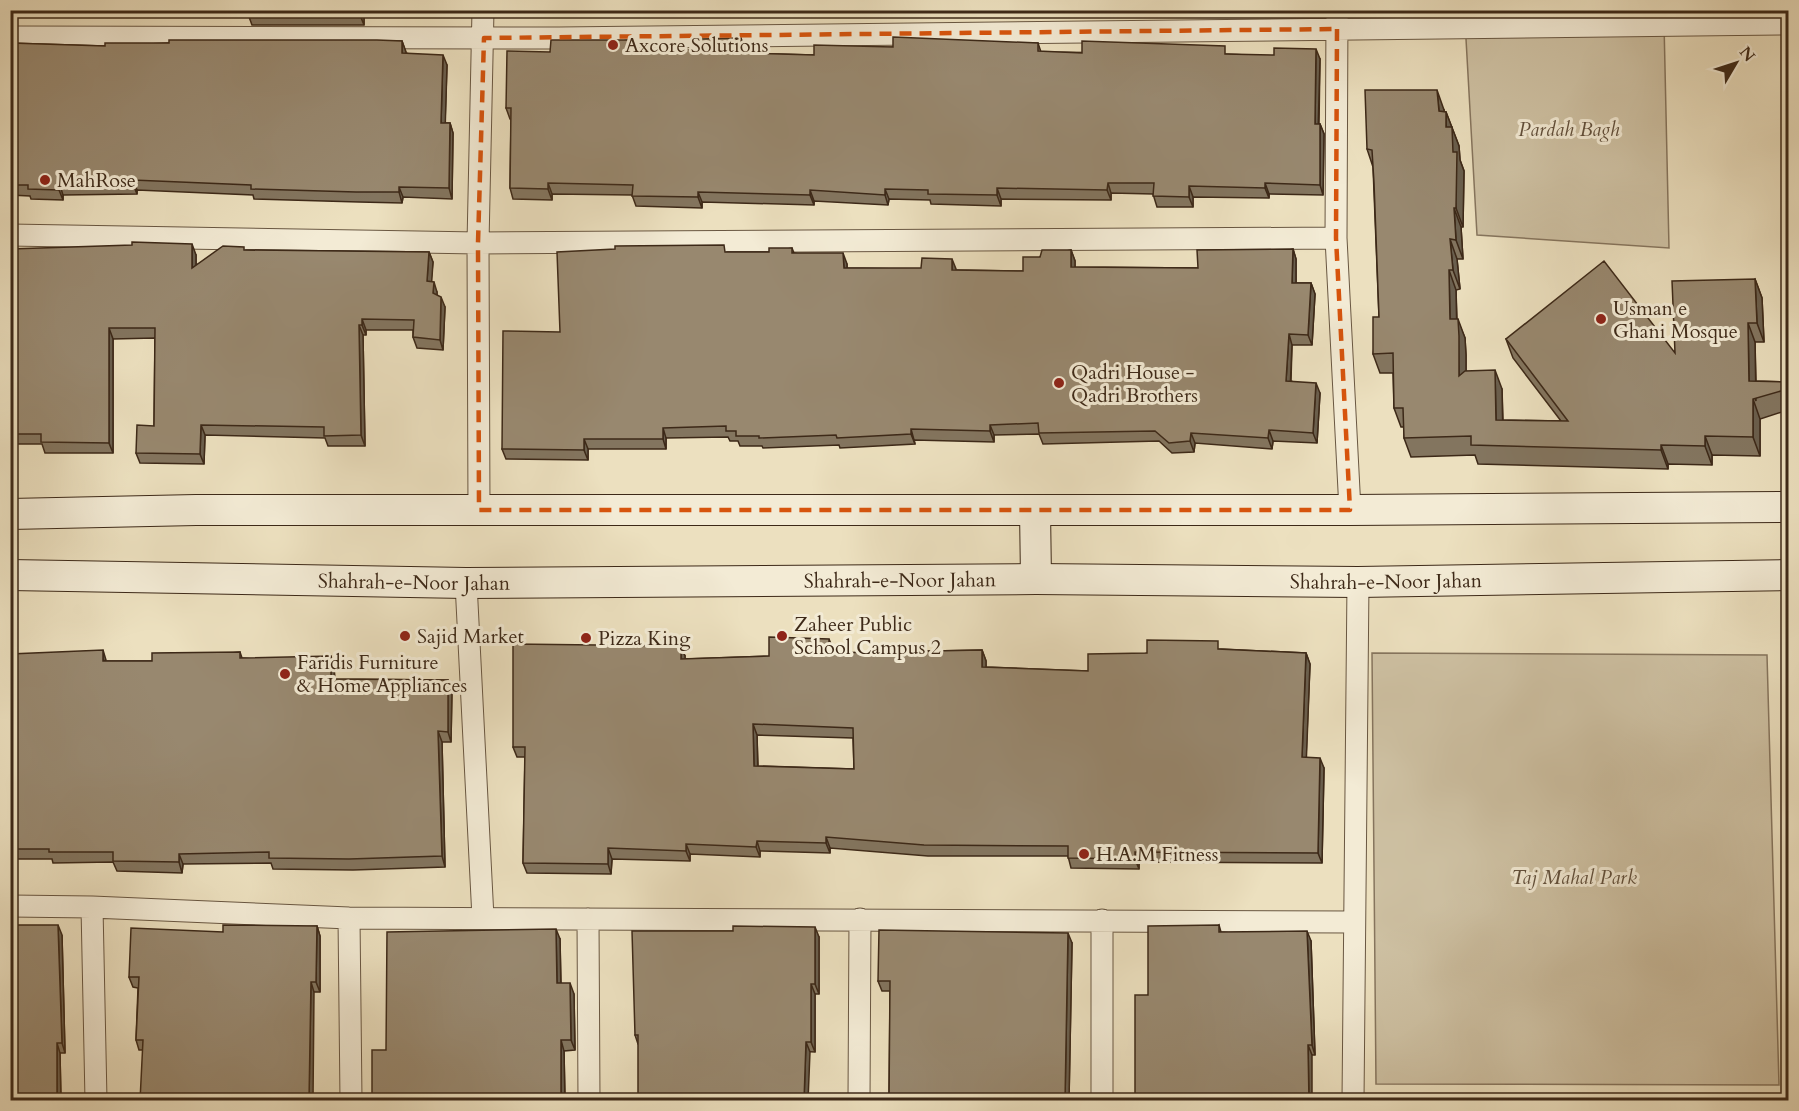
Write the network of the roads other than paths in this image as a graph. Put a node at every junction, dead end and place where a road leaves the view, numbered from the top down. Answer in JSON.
{"nodes":[{"id":1,"x":483,"y":10,"type":"edge"},
{"id":2,"x":1617,"y":17,"type":"edge"},
{"id":3,"x":1511,"y":19,"type":"edge"},
{"id":4,"x":1337,"y":20,"type":"edge"},
{"id":5,"x":1788,"y":24,"type":"edge"},
{"id":6,"x":10,"y":37,"type":"edge"},
{"id":7,"x":484,"y":38,"type":"junction"},
{"id":8,"x":10,"y":235,"type":"edge"},
{"id":9,"x":1336,"y":238,"type":"junction"},
{"id":10,"x":478,"y":243,"type":"junction"},
{"id":11,"x":1788,"y":507,"type":"edge"},
{"id":12,"x":478,"y":510,"type":"junction"},
{"id":13,"x":1035,"y":510,"type":"junction"},
{"id":14,"x":1350,"y":510,"type":"junction"},
{"id":15,"x":10,"y":514,"type":"edge"},
{"id":16,"x":10,"y":575,"type":"edge"},
{"id":17,"x":1788,"y":575,"type":"edge"},
{"id":18,"x":1036,"y":579,"type":"junction"},
{"id":19,"x":1358,"y":582,"type":"junction"},
{"id":20,"x":466,"y":583,"type":"junction"},
{"id":21,"x":10,"y":906,"type":"edge"},
{"id":22,"x":92,"y":907,"type":"junction"},
{"id":23,"x":349,"y":918,"type":"junction"},
{"id":24,"x":483,"y":918,"type":"junction"},
{"id":25,"x":588,"y":919,"type":"junction"},
{"id":26,"x":860,"y":920,"type":"junction"},
{"id":27,"x":1102,"y":920,"type":"junction"},
{"id":28,"x":1354,"y":922,"type":"junction"},
{"id":29,"x":96,"y":1101,"type":"edge"},
{"id":30,"x":351,"y":1101,"type":"edge"},
{"id":31,"x":589,"y":1101,"type":"edge"},
{"id":32,"x":859,"y":1101,"type":"edge"},
{"id":33,"x":1102,"y":1101,"type":"edge"},
{"id":34,"x":1353,"y":1101,"type":"edge"}],
"edges":[{"from":1,"to":7,"type":"street"},
{"from":2,"to":3,"type":"street"},
{"from":2,"to":5,"type":"street"},
{"from":3,"to":4,"type":"street"},
{"from":4,"to":7,"type":"street"},
{"from":4,"to":9,"type":"street"},
{"from":6,"to":7,"type":"street"},
{"from":7,"to":10,"type":"street"},
{"from":8,"to":10,"type":"street"},
{"from":9,"to":10,"type":"street"},
{"from":9,"to":14,"type":"street"},
{"from":10,"to":12,"type":"street"},
{"from":11,"to":14,"type":"main road"},
{"from":12,"to":13,"type":"main road"},
{"from":12,"to":15,"type":"main road"},
{"from":13,"to":14,"type":"main road"},
{"from":13,"to":18,"type":"main road"},
{"from":16,"to":20,"type":"main road","name":"Shahrah-e-Noor Jahan"},
{"from":17,"to":19,"type":"main road","name":"Shahrah-e-Noor Jahan"},
{"from":18,"to":19,"type":"main road","name":"Shahrah-e-Noor Jahan"},
{"from":18,"to":20,"type":"main road","name":"Shahrah-e-Noor Jahan"},
{"from":19,"to":28,"type":"street"},
{"from":20,"to":24,"type":"street"},
{"from":21,"to":22,"type":"street"},
{"from":22,"to":23,"type":"street"},
{"from":22,"to":29,"type":"street"},
{"from":23,"to":24,"type":"street"},
{"from":23,"to":30,"type":"street"},
{"from":24,"to":25,"type":"street"},
{"from":25,"to":26,"type":"street"},
{"from":25,"to":31,"type":"street"},
{"from":26,"to":27,"type":"street"},
{"from":26,"to":32,"type":"street"},
{"from":27,"to":28,"type":"street"},
{"from":27,"to":33,"type":"street"},
{"from":28,"to":34,"type":"street"}]}
